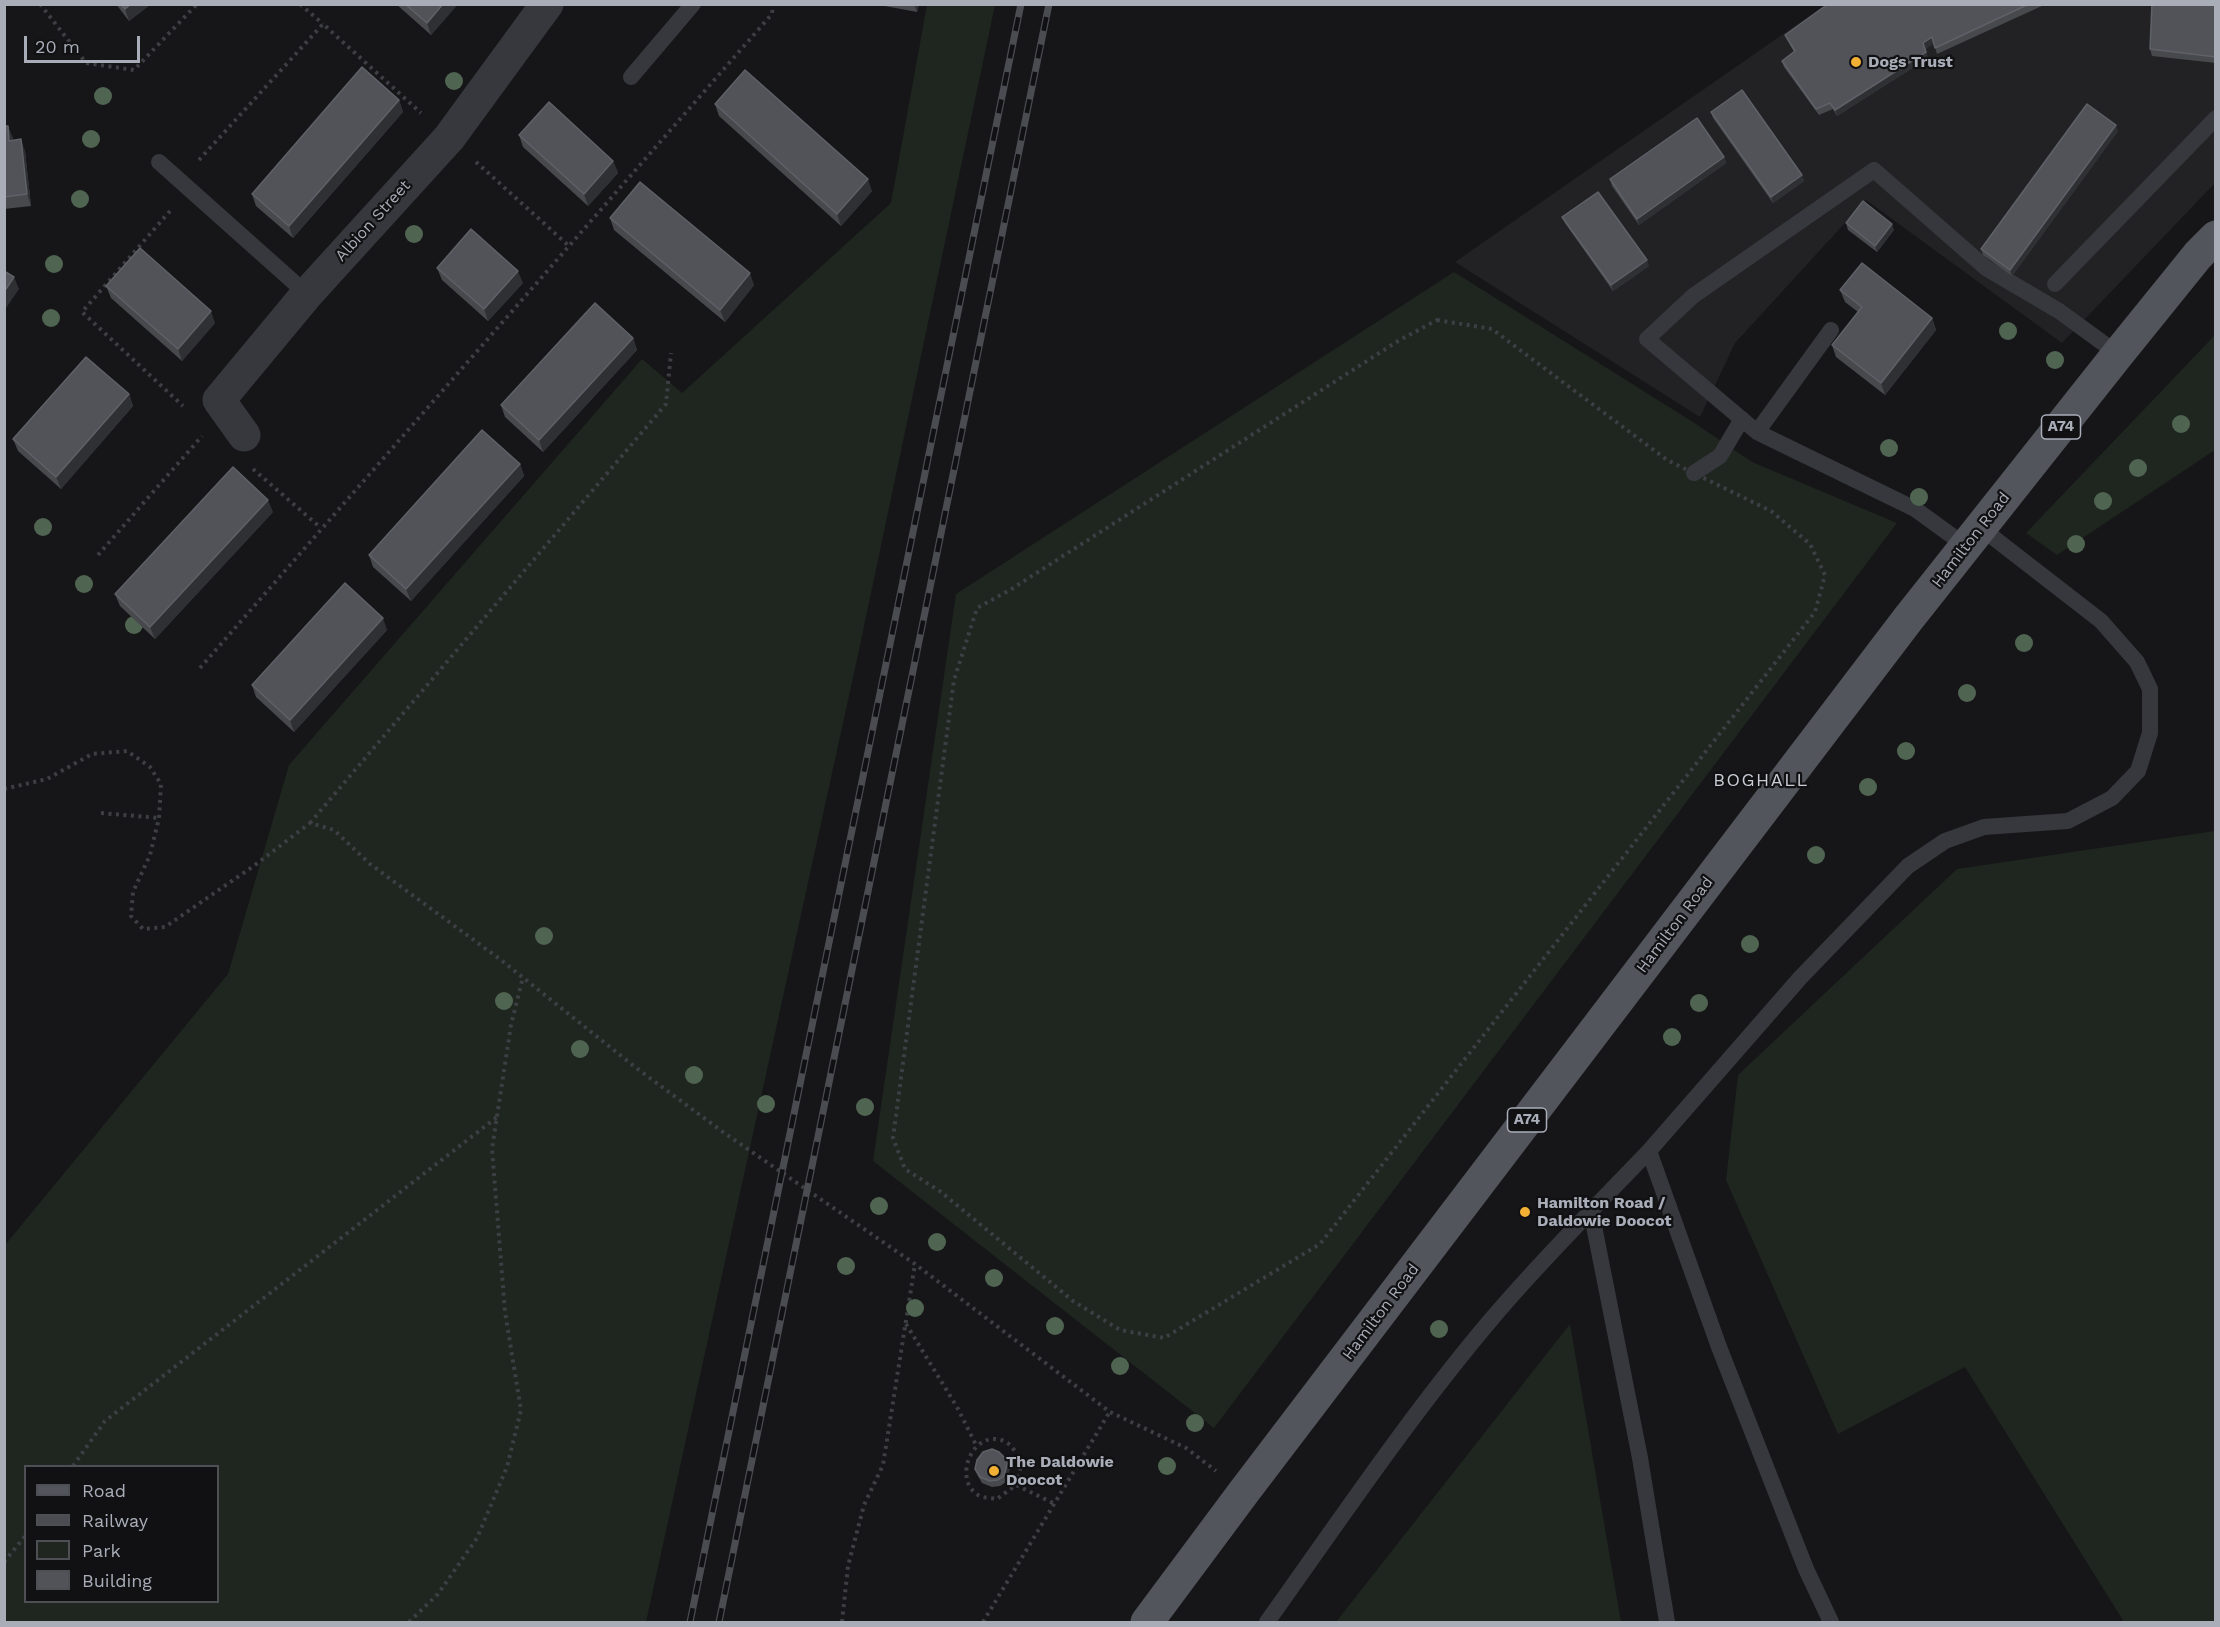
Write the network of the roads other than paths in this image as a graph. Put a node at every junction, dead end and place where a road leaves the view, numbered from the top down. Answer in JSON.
{"nodes":[{"id":1,"x":547,"y":4,"type":"edge"},
{"id":2,"x":693,"y":4,"type":"edge"},
{"id":3,"x":631,"y":77,"type":"dead end"},
{"id":4,"x":2216,"y":117,"type":"edge"},
{"id":5,"x":159,"y":162,"type":"dead end"},
{"id":6,"x":2216,"y":237,"type":"edge"},
{"id":7,"x":2055,"y":284,"type":"dead end"},
{"id":8,"x":307,"y":294,"type":"junction"},
{"id":9,"x":1831,"y":330,"type":"dead end"},
{"id":10,"x":2118,"y":354,"type":"junction"},
{"id":11,"x":1742,"y":419,"type":"junction"},
{"id":12,"x":1757,"y":432,"type":"junction"},
{"id":13,"x":244,"y":435,"type":"dead end"},
{"id":14,"x":1694,"y":473,"type":"road end"},
{"id":15,"x":1974,"y":537,"type":"junction"},
{"id":16,"x":1649,"y":1151,"type":"junction"},
{"id":17,"x":1591,"y":1211,"type":"junction"},
{"id":18,"x":1147,"y":1623,"type":"edge"},
{"id":19,"x":1267,"y":1623,"type":"edge"},
{"id":20,"x":1667,"y":1623,"type":"edge"},
{"id":21,"x":1831,"y":1623,"type":"edge"}],
"edges":[{"from":1,"to":8,"type":"street","name":"Albion Street"},
{"from":2,"to":3,"type":"lane"},
{"from":4,"to":7,"type":"lane"},
{"from":5,"to":8,"type":"lane"},
{"from":6,"to":10,"type":"main road","name":"Hamilton Road","number":"A74"},
{"from":8,"to":13,"type":"street","name":"Albion Street"},
{"from":9,"to":12,"type":"lane"},
{"from":10,"to":11,"type":"lane"},
{"from":10,"to":15,"type":"main road","name":"Hamilton Road","number":"A74"},
{"from":11,"to":12,"type":"lane"},
{"from":11,"to":14,"type":"lane"},
{"from":12,"to":15,"type":"lane"},
{"from":15,"to":16,"type":"lane"},
{"from":15,"to":18,"type":"main road","name":"Hamilton Road","number":"A74"},
{"from":16,"to":17,"type":"lane"},
{"from":16,"to":21,"type":"lane"},
{"from":17,"to":19,"type":"lane"},
{"from":17,"to":20,"type":"lane"}]}
